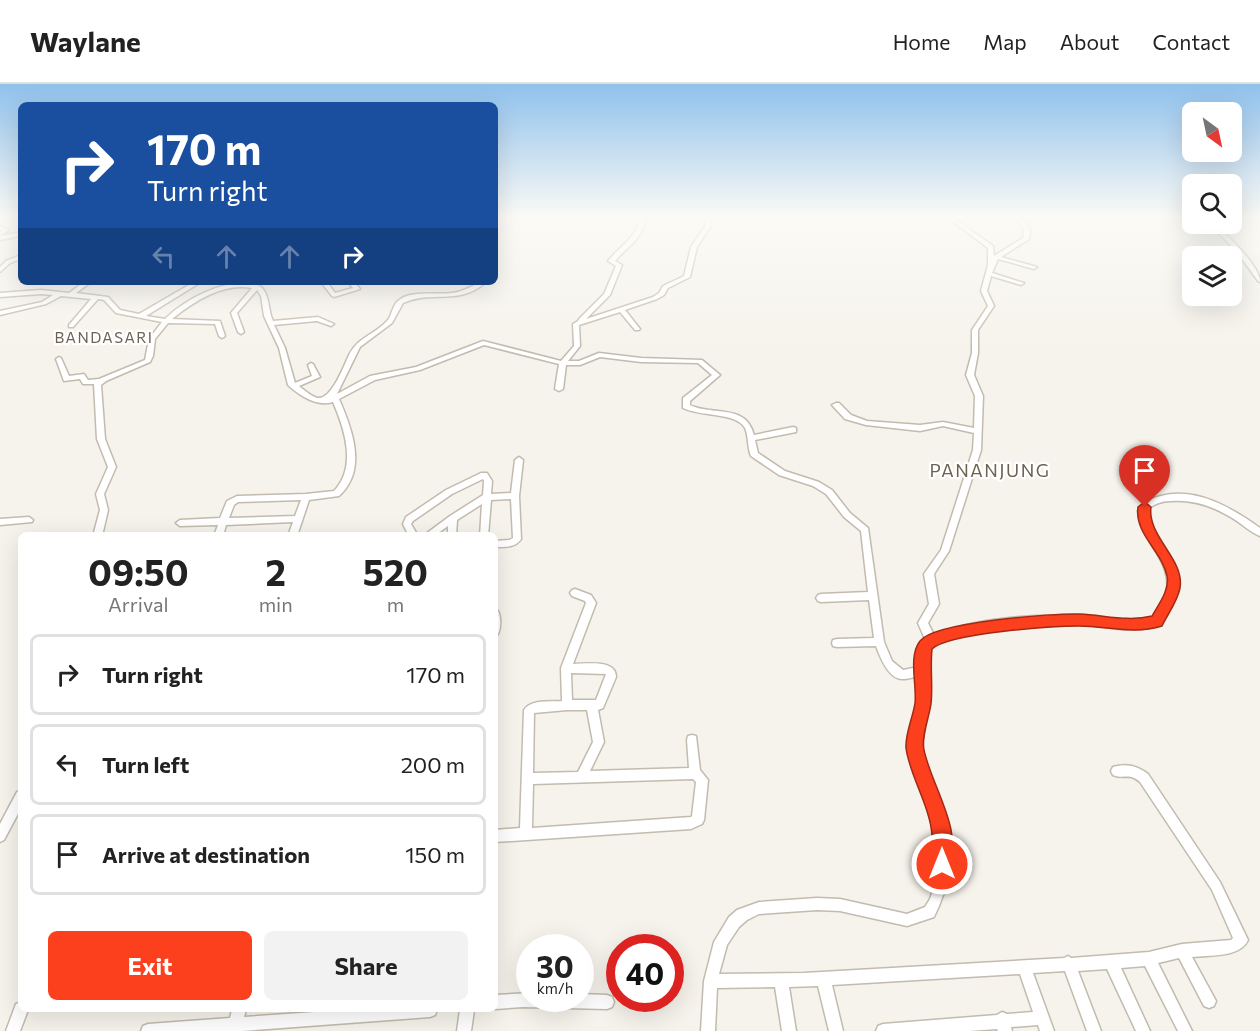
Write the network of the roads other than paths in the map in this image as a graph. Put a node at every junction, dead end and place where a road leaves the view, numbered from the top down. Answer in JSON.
{"nodes":[{"id":1,"x":611,"y":261,"type":"edge"},
{"id":2,"x":691,"y":261,"type":"edge"},
{"id":3,"x":991,"y":261,"type":"edge"},
{"id":4,"x":993,"y":261,"type":"edge"},
{"id":5,"x":1014,"y":261,"type":"edge"},
{"id":6,"x":1246,"y":261,"type":"edge"},
{"id":7,"x":991,"y":265,"type":"junction"},
{"id":8,"x":1034,"y":267,"type":"dead end"},
{"id":9,"x":988,"y":274,"type":"junction"},
{"id":10,"x":1260,"y":280,"type":"edge"},
{"id":11,"x":1021,"y":283,"type":"dead end"},
{"id":12,"x":48,"y":285,"type":"dead end"},
{"id":13,"x":84,"y":285,"type":"edge"},
{"id":14,"x":193,"y":285,"type":"edge"},
{"id":15,"x":234,"y":285,"type":"edge"},
{"id":16,"x":243,"y":285,"type":"edge"},
{"id":17,"x":326,"y":285,"type":"edge"},
{"id":18,"x":354,"y":285,"type":"edge"},
{"id":19,"x":479,"y":285,"type":"edge"},
{"id":20,"x":256,"y":287,"type":"junction"},
{"id":21,"x":41,"y":292,"type":"junction"},
{"id":22,"x":61,"y":292,"type":"junction"},
{"id":23,"x":71,"y":294,"type":"junction"},
{"id":24,"x":0,"y":295,"type":"edge"},
{"id":25,"x":96,"y":297,"type":"junction"},
{"id":26,"x":622,"y":310,"type":"junction"},
{"id":27,"x":0,"y":314,"type":"edge"},
{"id":28,"x":141,"y":316,"type":"junction"},
{"id":29,"x":166,"y":321,"type":"junction"},
{"id":30,"x":579,"y":321,"type":"junction"},
{"id":31,"x":270,"y":323,"type":"junction"},
{"id":32,"x":331,"y":324,"type":"dead end"},
{"id":33,"x":71,"y":326,"type":"dead end"},
{"id":34,"x":637,"y":328,"type":"dead end"},
{"id":35,"x":241,"y":332,"type":"dead end"},
{"id":36,"x":222,"y":336,"type":"dead end"},
{"id":37,"x":59,"y":359,"type":"dead end"},
{"id":38,"x":563,"y":363,"type":"junction"},
{"id":39,"x":311,"y":365,"type":"dead end"},
{"id":40,"x":101,"y":381,"type":"junction"},
{"id":41,"x":293,"y":386,"type":"junction"},
{"id":42,"x":559,"y":388,"type":"dead end"},
{"id":43,"x":336,"y":399,"type":"junction"},
{"id":44,"x":315,"y":400,"type":"junction"},
{"id":45,"x":836,"y":405,"type":"dead end"},
{"id":46,"x":793,"y":430,"type":"dead end"},
{"id":47,"x":977,"y":431,"type":"junction"},
{"id":48,"x":752,"y":438,"type":"junction"},
{"id":49,"x":519,"y":460,"type":"dead end"},
{"id":50,"x":515,"y":496,"type":"junction"},
{"id":51,"x":306,"y":497,"type":"junction"},
{"id":52,"x":486,"y":497,"type":"junction"},
{"id":53,"x":453,"y":518,"type":"junction"},
{"id":54,"x":299,"y":519,"type":"junction"},
{"id":55,"x":29,"y":520,"type":"dead end"},
{"id":56,"x":223,"y":521,"type":"junction"},
{"id":57,"x":0,"y":522,"type":"edge"},
{"id":58,"x":180,"y":523,"type":"dead end"},
{"id":59,"x":98,"y":532,"type":"edge"},
{"id":60,"x":219,"y":532,"type":"edge"},
{"id":61,"x":294,"y":532,"type":"edge"},
{"id":62,"x":411,"y":532,"type":"edge"},
{"id":63,"x":433,"y":532,"type":"edge"},
{"id":64,"x":452,"y":532,"type":"edge"},
{"id":65,"x":484,"y":532,"type":"edge"},
{"id":66,"x":1260,"y":533,"type":"edge"},
{"id":67,"x":498,"y":544,"type":"edge"},
{"id":68,"x":575,"y":593,"type":"dead end"},
{"id":69,"x":872,"y":596,"type":"junction"},
{"id":70,"x":821,"y":598,"type":"dead end"},
{"id":71,"x":931,"y":640,"type":"junction"},
{"id":72,"x":879,"y":642,"type":"junction"},
{"id":73,"x":837,"y":643,"type":"dead end"},
{"id":74,"x":566,"y":668,"type":"junction"},
{"id":75,"x":922,"y":670,"type":"junction"},
{"id":76,"x":567,"y":705,"type":"junction"},
{"id":77,"x":592,"y":706,"type":"junction"},
{"id":78,"x":692,"y":740,"type":"dead end"},
{"id":79,"x":1117,"y":771,"type":"dead end"},
{"id":80,"x":695,"y":773,"type":"junction"},
{"id":81,"x":582,"y":775,"type":"junction"},
{"id":82,"x":527,"y":779,"type":"junction"},
{"id":83,"x":18,"y":802,"type":"edge"},
{"id":84,"x":526,"y":834,"type":"junction"},
{"id":85,"x":0,"y":836,"type":"edge"},
{"id":86,"x":498,"y":836,"type":"edge"},
{"id":87,"x":1182,"y":951,"type":"junction"},
{"id":88,"x":1149,"y":959,"type":"junction"},
{"id":89,"x":1111,"y":962,"type":"junction"},
{"id":90,"x":1068,"y":963,"type":"junction"},
{"id":91,"x":1024,"y":966,"type":"junction"},
{"id":92,"x":823,"y":978,"type":"junction"},
{"id":93,"x":781,"y":980,"type":"junction"},
{"id":94,"x":711,"y":981,"type":"junction"},
{"id":95,"x":1209,"y":1000,"type":"dead end"},
{"id":96,"x":498,"y":1002,"type":"edge"},
{"id":97,"x":606,"y":1002,"type":"edge"},
{"id":98,"x":20,"y":1012,"type":"edge"},
{"id":99,"x":239,"y":1012,"type":"edge"},
{"id":100,"x":409,"y":1012,"type":"edge"},
{"id":101,"x":467,"y":1012,"type":"edge"},
{"id":102,"x":1044,"y":1024,"type":"edge"},
{"id":103,"x":1004,"y":1025,"type":"edge"},
{"id":104,"x":235,"y":1029,"type":"edge"},
{"id":105,"x":13,"y":1031,"type":"edge"},
{"id":106,"x":148,"y":1031,"type":"edge"},
{"id":107,"x":464,"y":1031,"type":"edge"},
{"id":108,"x":708,"y":1031,"type":"edge"},
{"id":109,"x":789,"y":1031,"type":"edge"},
{"id":110,"x":836,"y":1031,"type":"edge"},
{"id":111,"x":883,"y":1031,"type":"edge"},
{"id":112,"x":1094,"y":1031,"type":"edge"},
{"id":113,"x":1143,"y":1031,"type":"edge"},
{"id":114,"x":1185,"y":1031,"type":"edge"}],
"edges":[{"from":1,"to":30,"type":"street"},
{"from":2,"to":26,"type":"street"},
{"from":3,"to":7,"type":"street"},
{"from":4,"to":7,"type":"street"},
{"from":5,"to":8,"type":"street"},
{"from":6,"to":10,"type":"street"},
{"from":7,"to":9,"type":"street"},
{"from":9,"to":11,"type":"street"},
{"from":9,"to":47,"type":"street"},
{"from":12,"to":21,"type":"street"},
{"from":13,"to":23,"type":"street"},
{"from":14,"to":28,"type":"street"},
{"from":15,"to":29,"type":"street"},
{"from":16,"to":20,"type":"street"},
{"from":17,"to":18,"type":"street"},
{"from":19,"to":44,"type":"street"},
{"from":20,"to":31,"type":"street"},
{"from":20,"to":35,"type":"street"},
{"from":21,"to":22,"type":"street"},
{"from":21,"to":24,"type":"street"},
{"from":22,"to":23,"type":"street"},
{"from":22,"to":27,"type":"street"},
{"from":23,"to":25,"type":"street"},
{"from":25,"to":28,"type":"street"},
{"from":25,"to":33,"type":"street"},
{"from":26,"to":30,"type":"street"},
{"from":26,"to":34,"type":"street"},
{"from":28,"to":29,"type":"street"},
{"from":29,"to":36,"type":"street"},
{"from":29,"to":40,"type":"street"},
{"from":30,"to":38,"type":"street"},
{"from":31,"to":32,"type":"street"},
{"from":31,"to":41,"type":"street"},
{"from":37,"to":40,"type":"street"},
{"from":38,"to":42,"type":"street"},
{"from":38,"to":43,"type":"street"},
{"from":38,"to":48,"type":"street"},
{"from":39,"to":41,"type":"street"},
{"from":40,"to":59,"type":"street"},
{"from":41,"to":44,"type":"street"},
{"from":43,"to":44,"type":"street"},
{"from":43,"to":51,"type":"street"},
{"from":45,"to":47,"type":"street"},
{"from":46,"to":48,"type":"street"},
{"from":47,"to":71,"type":"street"},
{"from":48,"to":69,"type":"street"},
{"from":49,"to":50,"type":"street"},
{"from":50,"to":52,"type":"street"},
{"from":50,"to":67,"type":"street"},
{"from":51,"to":54,"type":"street"},
{"from":51,"to":56,"type":"street"},
{"from":52,"to":53,"type":"street"},
{"from":52,"to":62,"type":"street"},
{"from":52,"to":65,"type":"street"},
{"from":53,"to":63,"type":"street"},
{"from":53,"to":64,"type":"street"},
{"from":54,"to":56,"type":"street"},
{"from":54,"to":61,"type":"street"},
{"from":55,"to":57,"type":"street"},
{"from":56,"to":58,"type":"street"},
{"from":56,"to":60,"type":"street"},
{"from":66,"to":71,"type":"street"},
{"from":68,"to":74,"type":"street"},
{"from":69,"to":70,"type":"street"},
{"from":69,"to":72,"type":"street"},
{"from":71,"to":75,"type":"street"},
{"from":72,"to":73,"type":"street"},
{"from":72,"to":75,"type":"street"},
{"from":74,"to":76,"type":"street"},
{"from":74,"to":77,"type":"street"},
{"from":75,"to":94,"type":"street"},
{"from":76,"to":77,"type":"street"},
{"from":76,"to":82,"type":"street"},
{"from":77,"to":81,"type":"street"},
{"from":78,"to":80,"type":"street"},
{"from":79,"to":87,"type":"street"},
{"from":80,"to":81,"type":"street"},
{"from":80,"to":84,"type":"street"},
{"from":81,"to":82,"type":"street"},
{"from":82,"to":84,"type":"street"},
{"from":83,"to":85,"type":"street"},
{"from":84,"to":86,"type":"street"},
{"from":87,"to":88,"type":"street"},
{"from":87,"to":95,"type":"street"},
{"from":88,"to":89,"type":"street"},
{"from":88,"to":114,"type":"street"},
{"from":89,"to":90,"type":"street"},
{"from":89,"to":113,"type":"street"},
{"from":90,"to":91,"type":"street"},
{"from":90,"to":112,"type":"street"},
{"from":91,"to":92,"type":"street"},
{"from":91,"to":102,"type":"street"},
{"from":92,"to":93,"type":"street"},
{"from":92,"to":110,"type":"street"},
{"from":93,"to":94,"type":"street"},
{"from":93,"to":109,"type":"street"},
{"from":94,"to":108,"type":"street"},
{"from":96,"to":97,"type":"street"},
{"from":98,"to":105,"type":"street"},
{"from":99,"to":104,"type":"street"},
{"from":100,"to":104,"type":"street"},
{"from":101,"to":107,"type":"street"},
{"from":102,"to":103,"type":"street"},
{"from":103,"to":111,"type":"street"},
{"from":104,"to":106,"type":"street"}]}
